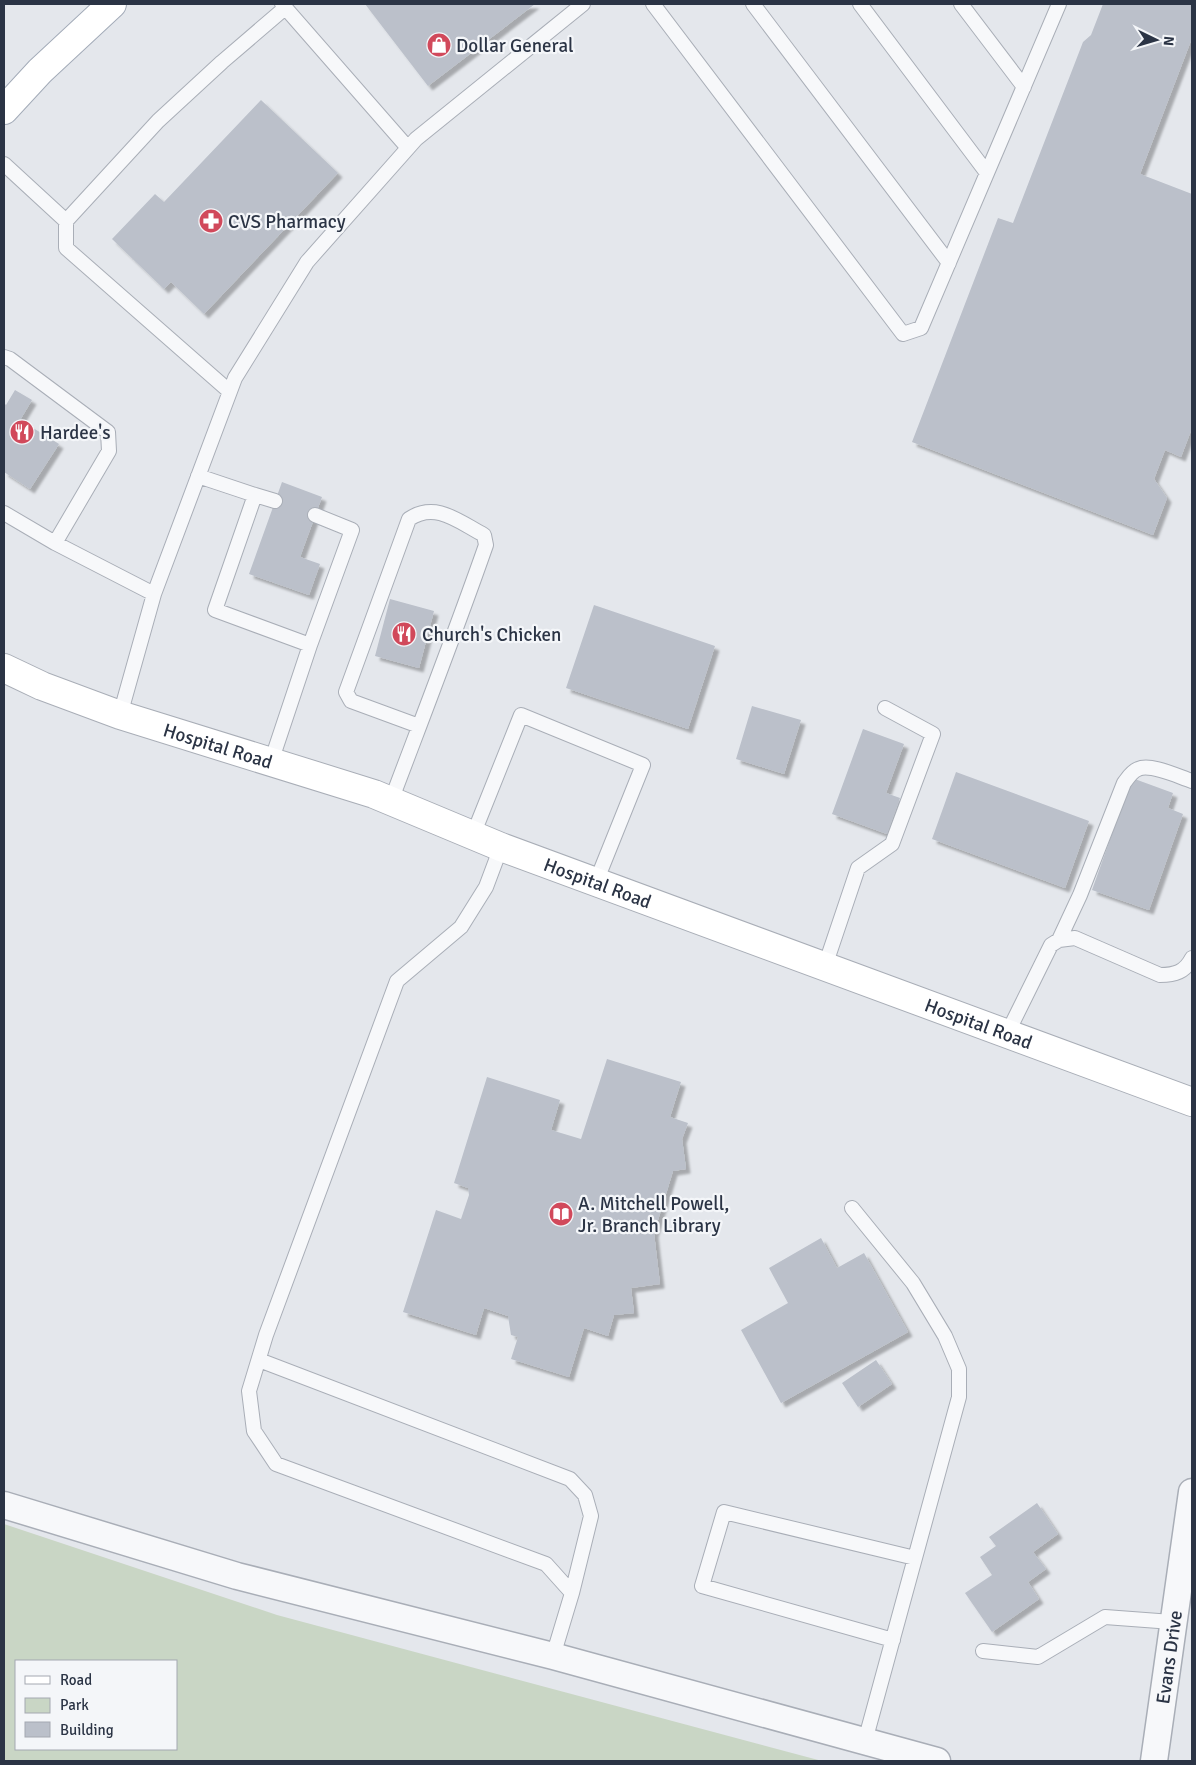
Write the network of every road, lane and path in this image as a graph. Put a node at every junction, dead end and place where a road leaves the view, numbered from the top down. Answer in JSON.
{"nodes":[{"id":1,"x":112,"y":4,"type":"edge"},
{"id":2,"x":583,"y":4,"type":"edge"},
{"id":3,"x":653,"y":4,"type":"edge"},
{"id":4,"x":753,"y":4,"type":"edge"},
{"id":5,"x":860,"y":4,"type":"edge"},
{"id":6,"x":961,"y":4,"type":"edge"},
{"id":7,"x":1059,"y":4,"type":"edge"},
{"id":8,"x":284,"y":6,"type":"edge"},
{"id":9,"x":1024,"y":87,"type":"junction"},
{"id":10,"x":4,"y":110,"type":"edge"},
{"id":11,"x":408,"y":148,"type":"junction"},
{"id":12,"x":4,"y":164,"type":"edge"},
{"id":13,"x":987,"y":173,"type":"junction"},
{"id":14,"x":66,"y":221,"type":"junction"},
{"id":15,"x":949,"y":263,"type":"junction"},
{"id":16,"x":4,"y":358,"type":"edge"},
{"id":17,"x":229,"y":391,"type":"junction"},
{"id":18,"x":198,"y":476,"type":"junction"},
{"id":19,"x":255,"y":495,"type":"junction"},
{"id":20,"x":275,"y":501,"type":"dead end"},
{"id":21,"x":4,"y":513,"type":"edge"},
{"id":22,"x":315,"y":515,"type":"dead end"},
{"id":23,"x":55,"y":543,"type":"junction"},
{"id":24,"x":154,"y":594,"type":"junction"},
{"id":25,"x":310,"y":646,"type":"junction"},
{"id":26,"x":5,"y":671,"type":"edge"},
{"id":27,"x":885,"y":708,"type":"dead end"},
{"id":28,"x":120,"y":715,"type":"junction"},
{"id":29,"x":419,"y":726,"type":"junction"},
{"id":30,"x":271,"y":762,"type":"junction"},
{"id":31,"x":1192,"y":782,"type":"edge"},
{"id":32,"x":391,"y":801,"type":"junction"},
{"id":33,"x":472,"y":835,"type":"junction"},
{"id":34,"x":501,"y":847,"type":"junction"},
{"id":35,"x":596,"y":882,"type":"junction"},
{"id":36,"x":1059,"y":940,"type":"junction"},
{"id":37,"x":1192,"y":958,"type":"edge"},
{"id":38,"x":824,"y":966,"type":"junction"},
{"id":39,"x":1007,"y":1034,"type":"junction"},
{"id":40,"x":1192,"y":1102,"type":"edge"},
{"id":41,"x":852,"y":1208,"type":"dead end"},
{"id":42,"x":259,"y":1360,"type":"junction"},
{"id":43,"x":1192,"y":1492,"type":"edge"},
{"id":44,"x":4,"y":1505,"type":"edge"},
{"id":45,"x":915,"y":1558,"type":"junction"},
{"id":46,"x":572,"y":1593,"type":"junction"},
{"id":47,"x":1172,"y":1622,"type":"junction"},
{"id":48,"x":892,"y":1640,"type":"junction"},
{"id":49,"x":983,"y":1651,"type":"dead end"},
{"id":50,"x":553,"y":1656,"type":"junction"},
{"id":51,"x":865,"y":1741,"type":"junction"},
{"id":52,"x":937,"y":1761,"type":"edge"},
{"id":53,"x":1154,"y":1761,"type":"edge"}],
"edges":[{"from":1,"to":10,"type":"street"},
{"from":2,"to":11,"type":"lane"},
{"from":3,"to":15,"type":"lane"},
{"from":4,"to":15,"type":"lane"},
{"from":5,"to":13,"type":"lane"},
{"from":6,"to":9,"type":"lane"},
{"from":7,"to":9,"type":"lane"},
{"from":8,"to":11,"type":"lane"},
{"from":8,"to":14,"type":"lane"},
{"from":9,"to":13,"type":"lane"},
{"from":11,"to":17,"type":"lane"},
{"from":12,"to":14,"type":"lane"},
{"from":13,"to":15,"type":"lane"},
{"from":14,"to":17,"type":"lane"},
{"from":16,"to":23,"type":"lane"},
{"from":17,"to":18,"type":"lane"},
{"from":18,"to":19,"type":"lane"},
{"from":18,"to":24,"type":"lane"},
{"from":19,"to":20,"type":"lane"},
{"from":19,"to":25,"type":"lane"},
{"from":21,"to":23,"type":"lane"},
{"from":22,"to":25,"type":"lane"},
{"from":23,"to":24,"type":"lane"},
{"from":24,"to":28,"type":"lane"},
{"from":25,"to":30,"type":"lane"},
{"from":26,"to":28,"type":"street","name":"Hospital Road"},
{"from":27,"to":38,"type":"lane"},
{"from":28,"to":30,"type":"street","name":"Hospital Road"},
{"from":29,"to":29,"type":"lane"},
{"from":29,"to":32,"type":"lane"},
{"from":30,"to":32,"type":"street","name":"Hospital Road"},
{"from":31,"to":36,"type":"lane"},
{"from":32,"to":33,"type":"street","name":"Hospital Road"},
{"from":33,"to":34,"type":"street","name":"Hospital Road"},
{"from":33,"to":35,"type":"lane"},
{"from":34,"to":35,"type":"street","name":"Hospital Road"},
{"from":34,"to":42,"type":"lane"},
{"from":35,"to":38,"type":"street","name":"Hospital Road"},
{"from":36,"to":37,"type":"lane"},
{"from":36,"to":39,"type":"lane"},
{"from":38,"to":39,"type":"street","name":"Hospital Road"},
{"from":39,"to":40,"type":"street","name":"Hospital Road"},
{"from":41,"to":45,"type":"lane"},
{"from":42,"to":46,"type":"lane"},
{"from":42,"to":46,"type":"lane"},
{"from":43,"to":47,"type":"street","name":"Evans Drive"},
{"from":44,"to":50,"type":"street"},
{"from":45,"to":48,"type":"lane"},
{"from":45,"to":48,"type":"lane"},
{"from":46,"to":50,"type":"lane"},
{"from":47,"to":49,"type":"lane"},
{"from":47,"to":53,"type":"street","name":"Evans Drive"},
{"from":48,"to":51,"type":"lane"},
{"from":50,"to":51,"type":"street"},
{"from":51,"to":52,"type":"street"}]}
